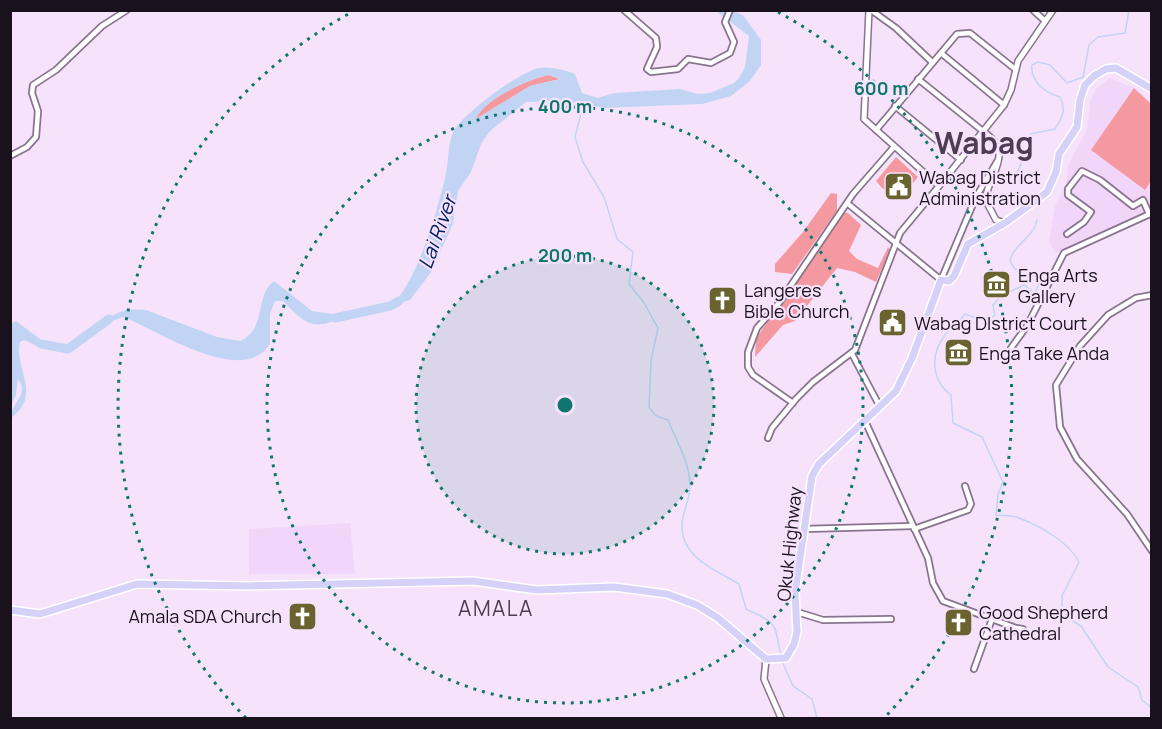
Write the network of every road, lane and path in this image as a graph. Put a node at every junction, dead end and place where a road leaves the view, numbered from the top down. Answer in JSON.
{"nodes":[{"id":1,"x":127,"y":10,"type":"edge"},
{"id":2,"x":624,"y":10,"type":"edge"},
{"id":3,"x":730,"y":10,"type":"edge"},
{"id":4,"x":870,"y":10,"type":"edge"},
{"id":5,"x":1033,"y":10,"type":"edge"},
{"id":6,"x":1053,"y":10,"type":"edge"},
{"id":7,"x":1046,"y":21,"type":"junction"},
{"id":8,"x":941,"y":53,"type":"junction"},
{"id":9,"x":933,"y":62,"type":"junction"},
{"id":10,"x":1015,"y":69,"type":"junction"},
{"id":11,"x":918,"y":79,"type":"junction"},
{"id":12,"x":1152,"y":89,"type":"edge"},
{"id":13,"x":1004,"y":105,"type":"junction"},
{"id":14,"x":895,"y":106,"type":"junction"},
{"id":15,"x":876,"y":130,"type":"junction"},
{"id":16,"x":984,"y":132,"type":"junction"},
{"id":17,"x":893,"y":148,"type":"junction"},
{"id":18,"x":10,"y":156,"type":"edge"},
{"id":19,"x":1000,"y":157,"type":"junction"},
{"id":20,"x":962,"y":160,"type":"junction"},
{"id":21,"x":939,"y":186,"type":"junction"},
{"id":22,"x":847,"y":203,"type":"junction"},
{"id":23,"x":1150,"y":214,"type":"edge"},
{"id":24,"x":1005,"y":223,"type":"junction"},
{"id":25,"x":1067,"y":234,"type":"dead end"},
{"id":26,"x":896,"y":245,"type":"junction"},
{"id":27,"x":941,"y":280,"type":"junction"},
{"id":28,"x":1152,"y":295,"type":"edge"},
{"id":29,"x":1011,"y":348,"type":"dead end"},
{"id":30,"x":852,"y":354,"type":"junction"},
{"id":31,"x":793,"y":403,"type":"junction"},
{"id":32,"x":880,"y":408,"type":"junction"},
{"id":33,"x":866,"y":421,"type":"junction"},
{"id":34,"x":768,"y":438,"type":"dead end"},
{"id":35,"x":965,"y":486,"type":"dead end"},
{"id":36,"x":913,"y":527,"type":"junction"},
{"id":37,"x":804,"y":529,"type":"junction"},
{"id":38,"x":1152,"y":551,"type":"edge"},
{"id":39,"x":10,"y":610,"type":"edge"},
{"id":40,"x":797,"y":612,"type":"junction"},
{"id":41,"x":891,"y":619,"type":"dead end"},
{"id":42,"x":992,"y":619,"type":"junction"},
{"id":43,"x":1016,"y":628,"type":"dead end"},
{"id":44,"x":769,"y":659,"type":"junction"},
{"id":45,"x":974,"y":669,"type":"dead end"},
{"id":46,"x":781,"y":718,"type":"edge"}],
"edges":[{"from":1,"to":18,"type":"street"},
{"from":2,"to":3,"type":"street"},
{"from":4,"to":9,"type":"street"},
{"from":4,"to":15,"type":"street"},
{"from":5,"to":7,"type":"street"},
{"from":6,"to":7,"type":"street"},
{"from":7,"to":10,"type":"street"},
{"from":8,"to":9,"type":"street"},
{"from":8,"to":10,"type":"street"},
{"from":8,"to":13,"type":"street"},
{"from":9,"to":11,"type":"street"},
{"from":10,"to":13,"type":"street"},
{"from":11,"to":14,"type":"street"},
{"from":11,"to":16,"type":"street"},
{"from":12,"to":24,"type":"main road","name":"Okuk Highway"},
{"from":13,"to":16,"type":"street"},
{"from":14,"to":15,"type":"street"},
{"from":14,"to":20,"type":"street"},
{"from":15,"to":17,"type":"street"},
{"from":16,"to":19,"type":"street"},
{"from":16,"to":20,"type":"street"},
{"from":17,"to":21,"type":"street"},
{"from":17,"to":22,"type":"street"},
{"from":19,"to":24,"type":"street"},
{"from":19,"to":27,"type":"street"},
{"from":20,"to":21,"type":"street"},
{"from":21,"to":26,"type":"street"},
{"from":22,"to":26,"type":"street"},
{"from":22,"to":31,"type":"street"},
{"from":23,"to":25,"type":"street"},
{"from":23,"to":29,"type":"street"},
{"from":24,"to":27,"type":"main road","name":"Okuk Highway"},
{"from":26,"to":27,"type":"street"},
{"from":26,"to":30,"type":"street"},
{"from":27,"to":32,"type":"main road","name":"Okuk Highway"},
{"from":28,"to":38,"type":"street"},
{"from":30,"to":31,"type":"street"},
{"from":30,"to":32,"type":"street"},
{"from":31,"to":34,"type":"street"},
{"from":32,"to":33,"type":"main road","name":"Okuk Highway"},
{"from":33,"to":36,"type":"street"},
{"from":33,"to":37,"type":"main road","name":"Okuk Highway"},
{"from":35,"to":36,"type":"street"},
{"from":36,"to":37,"type":"street"},
{"from":36,"to":42,"type":"street"},
{"from":37,"to":40,"type":"main road","name":"Okuk Highway"},
{"from":39,"to":44,"type":"main road"},
{"from":40,"to":41,"type":"street"},
{"from":40,"to":44,"type":"main road","name":"Okuk Highway"},
{"from":42,"to":43,"type":"street"},
{"from":42,"to":45,"type":"street"},
{"from":44,"to":46,"type":"street"}]}
